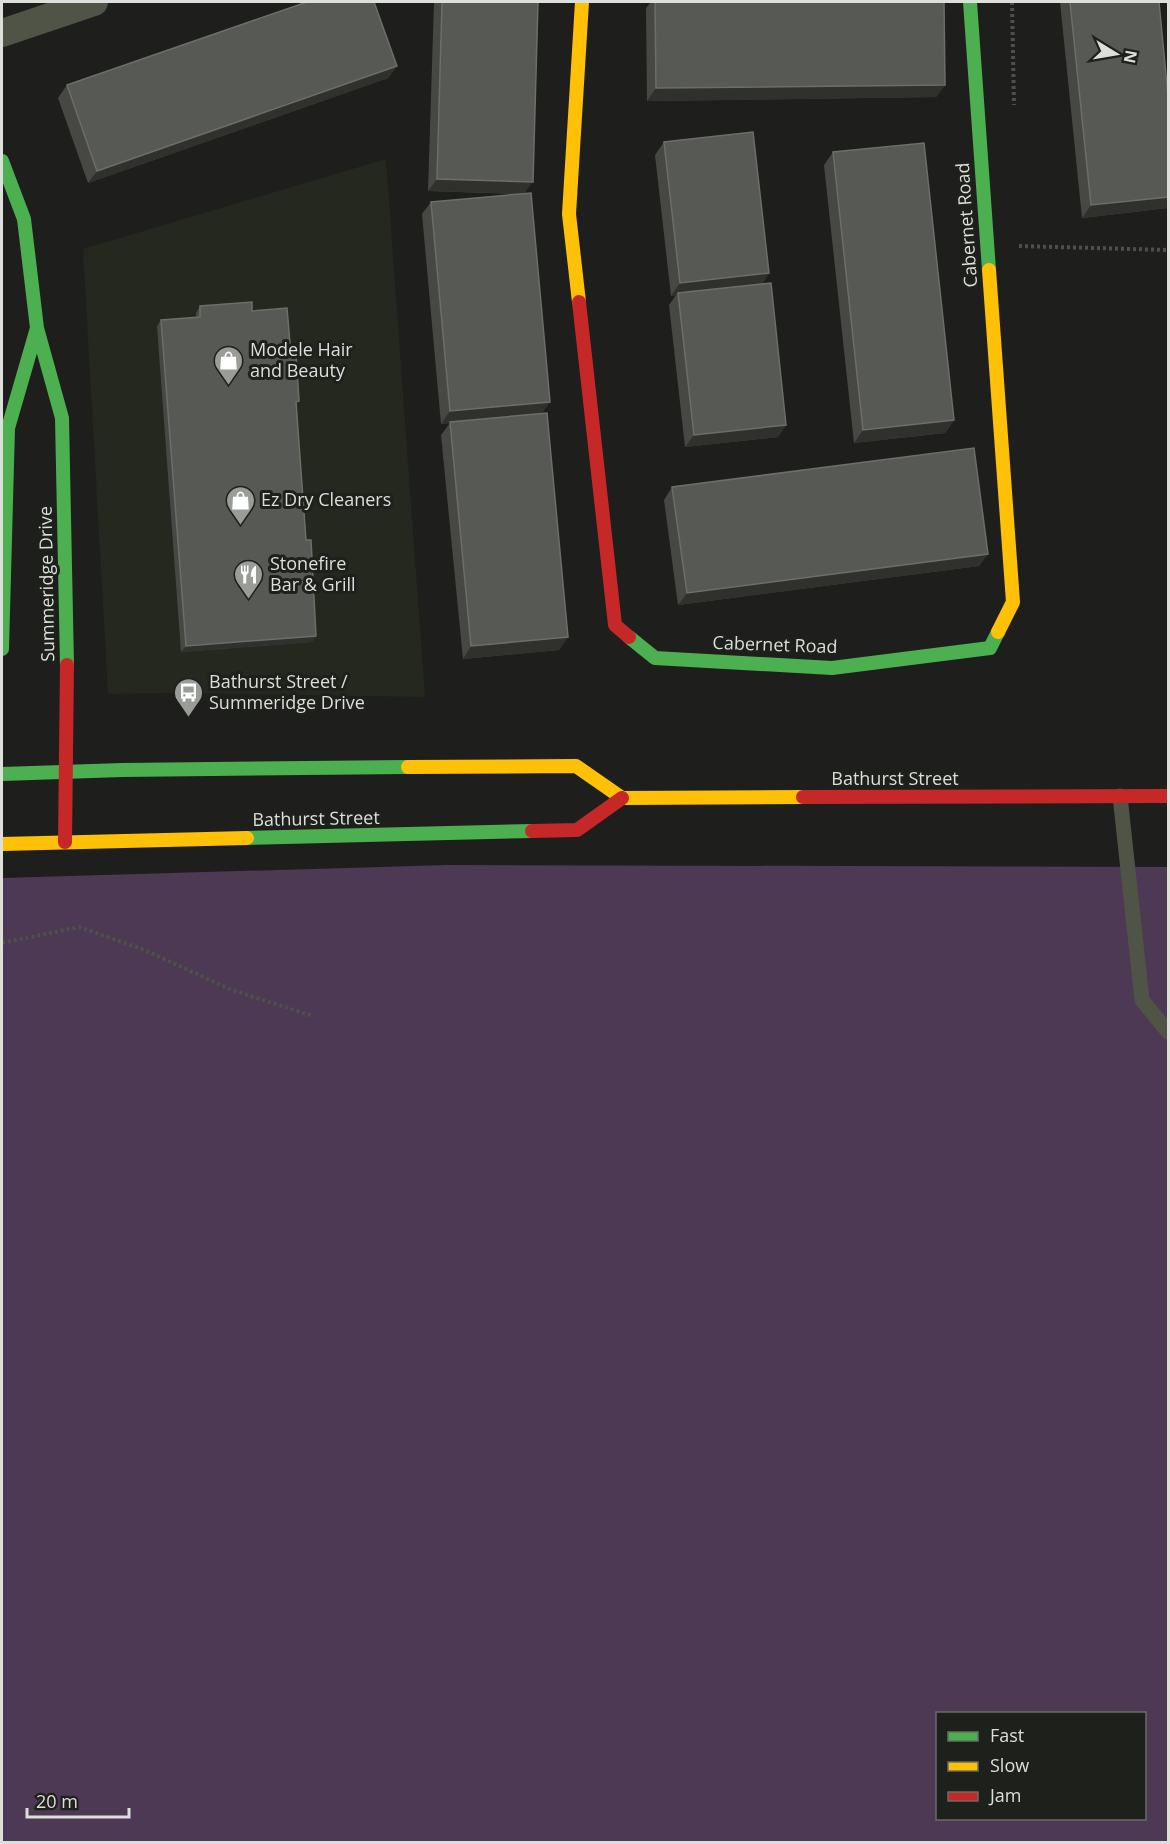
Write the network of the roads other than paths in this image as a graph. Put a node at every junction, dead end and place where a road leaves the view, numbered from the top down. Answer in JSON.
{"nodes":[{"id":1,"x":94,"y":2,"type":"edge"},
{"id":2,"x":582,"y":2,"type":"edge"},
{"id":3,"x":970,"y":2,"type":"edge"},
{"id":4,"x":2,"y":33,"type":"edge"},
{"id":5,"x":2,"y":161,"type":"edge"},
{"id":6,"x":37,"y":328,"type":"junction"},
{"id":7,"x":2,"y":649,"type":"edge"},
{"id":8,"x":66,"y":773,"type":"junction"},
{"id":9,"x":2,"y":774,"type":"edge"},
{"id":10,"x":1120,"y":796,"type":"junction"},
{"id":11,"x":1168,"y":796,"type":"edge"},
{"id":12,"x":622,"y":798,"type":"junction"},
{"id":13,"x":65,"y":842,"type":"junction"},
{"id":14,"x":2,"y":844,"type":"edge"},
{"id":15,"x":1168,"y":1032,"type":"edge"}],
"edges":[{"from":1,"to":4,"type":"street"},
{"from":2,"to":3,"type":"street","name":"Cabernet Road"},
{"from":5,"to":6,"type":"street","name":"Summeridge Drive"},
{"from":6,"to":7,"type":"street","name":"Summeridge Drive"},
{"from":6,"to":8,"type":"street","name":"Summeridge Drive"},
{"from":8,"to":9,"type":"street"},
{"from":8,"to":12,"type":"street"},
{"from":8,"to":13,"type":"street","name":"Summeridge Drive"},
{"from":10,"to":11,"type":"street","name":"Bathurst Street"},
{"from":10,"to":12,"type":"street","name":"Bathurst Street"},
{"from":10,"to":15,"type":"lane"},
{"from":12,"to":13,"type":"street","name":"Bathurst Street"},
{"from":13,"to":14,"type":"street","name":"Bathurst Street"}]}
